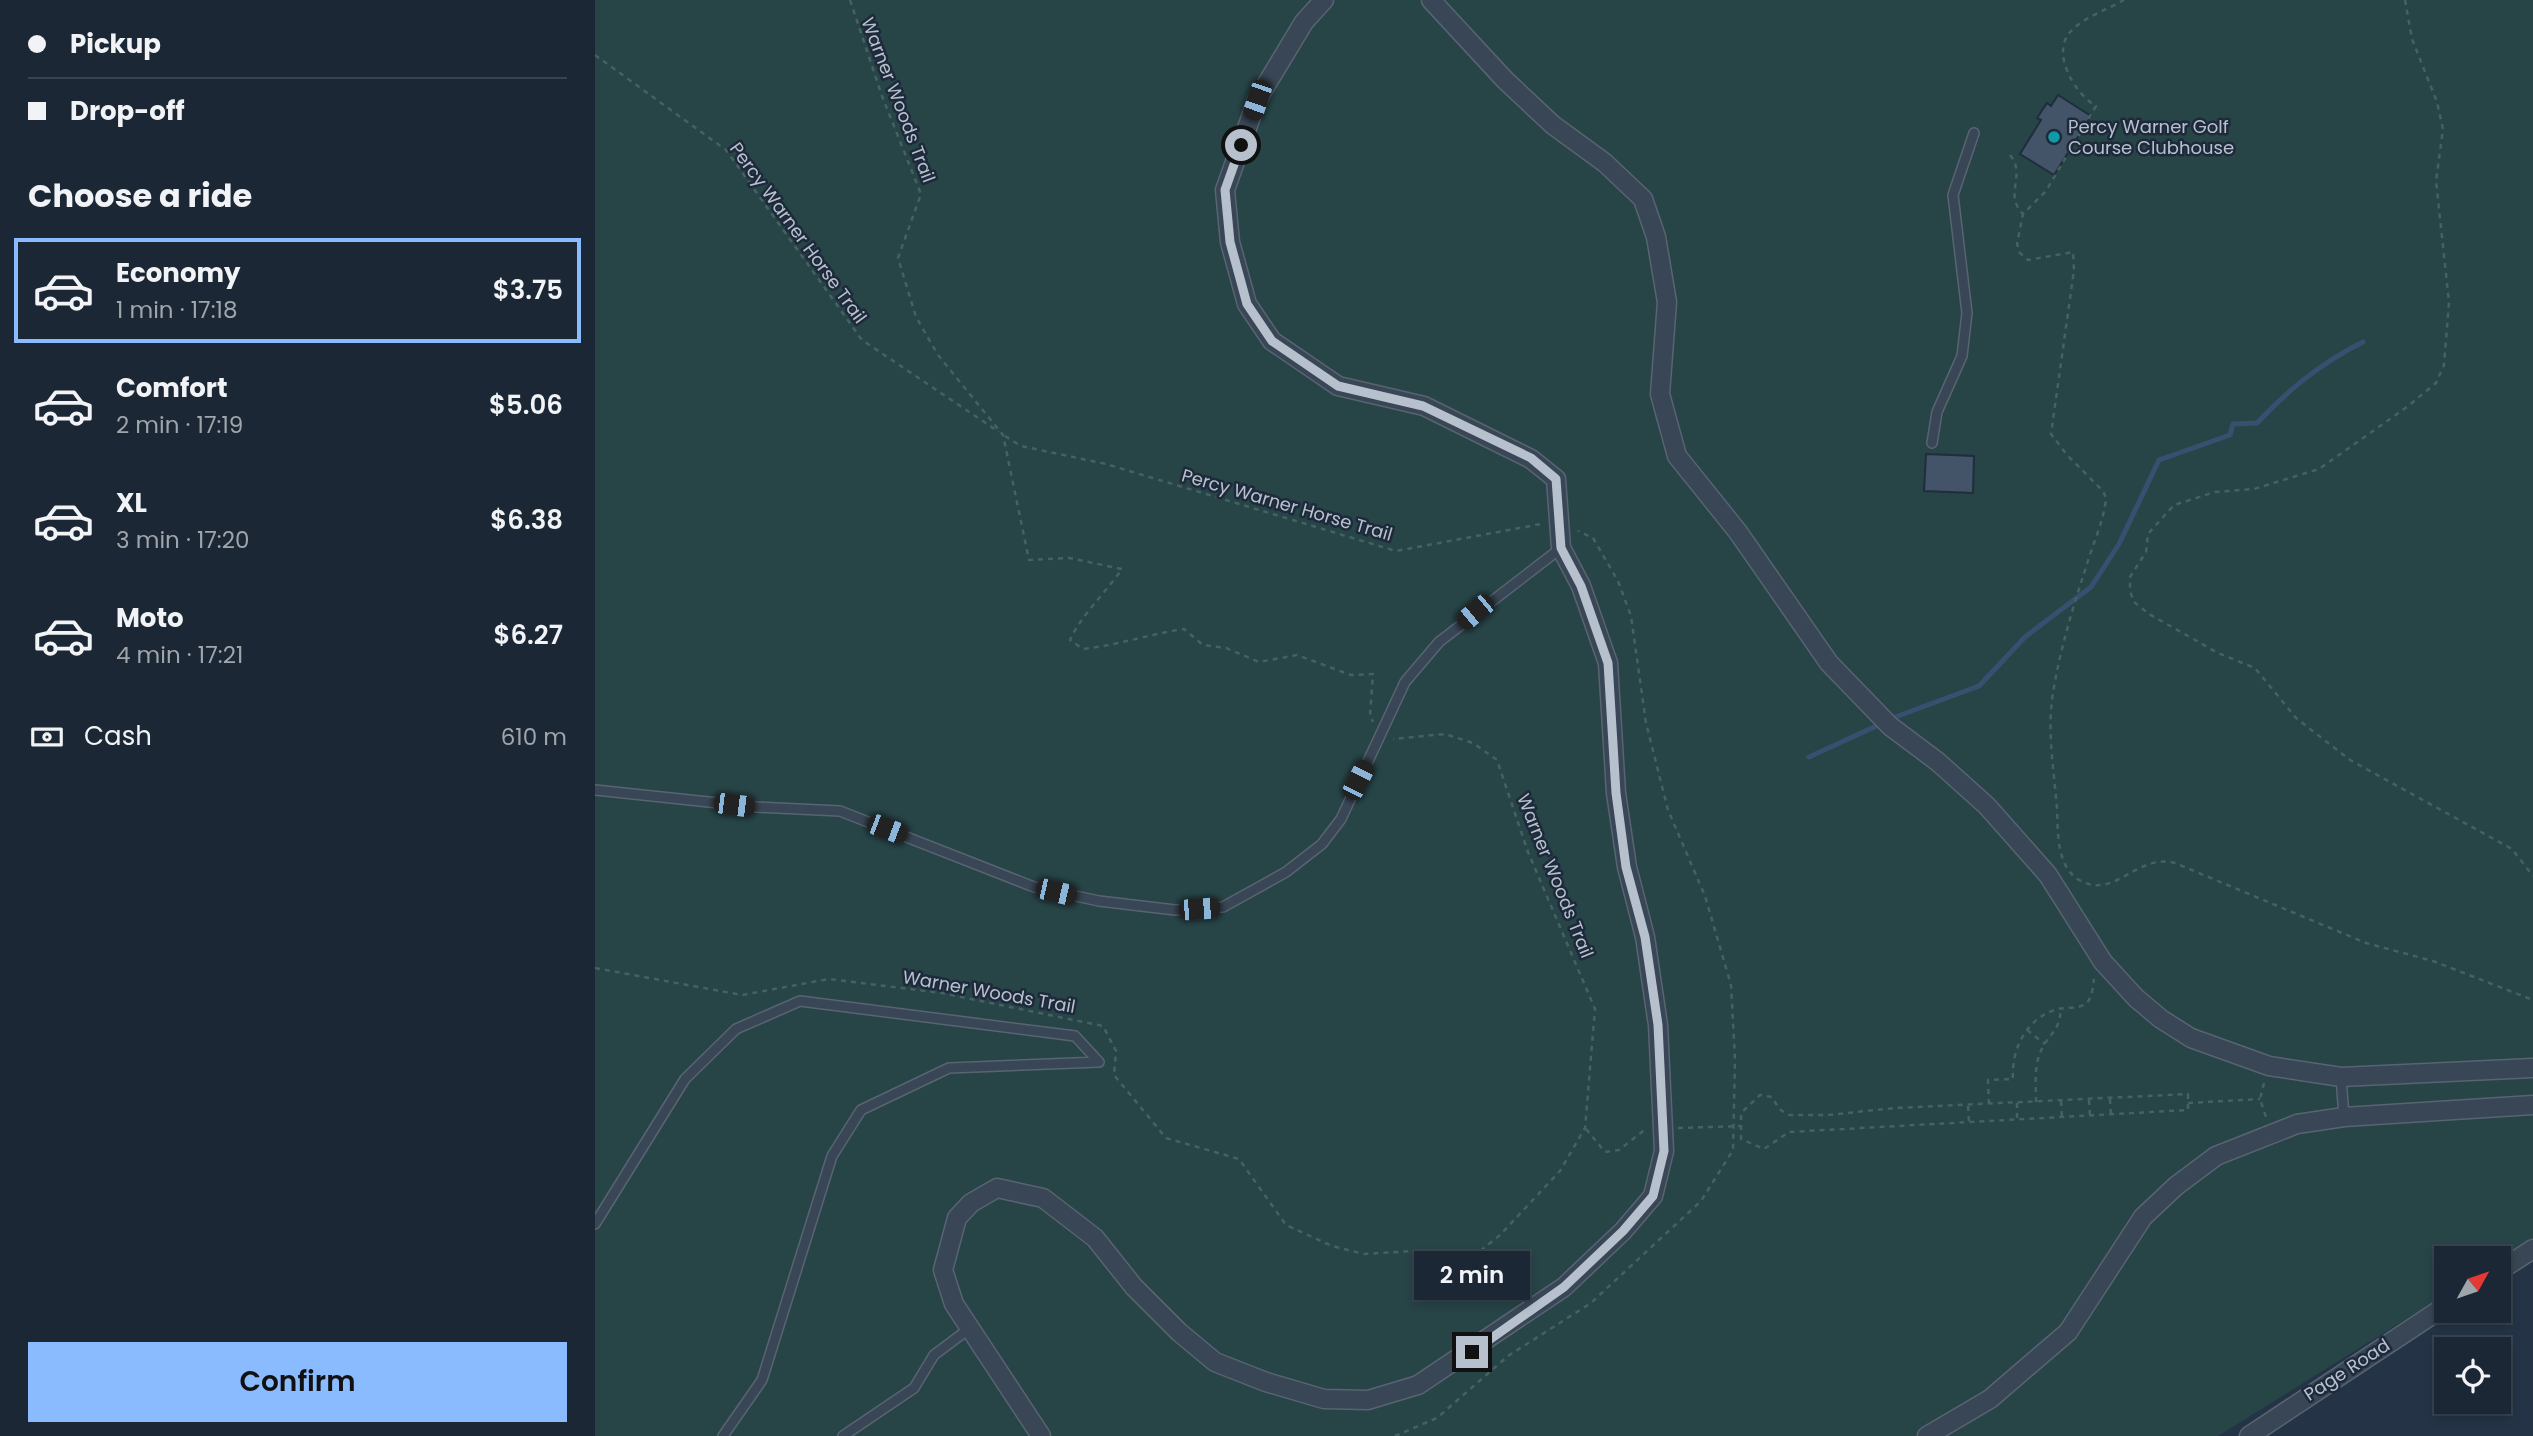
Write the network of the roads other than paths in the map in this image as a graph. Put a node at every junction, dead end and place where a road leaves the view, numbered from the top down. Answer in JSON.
{"nodes":[{"id":1,"x":1324,"y":0,"type":"edge"},
{"id":2,"x":1431,"y":0,"type":"edge"},
{"id":3,"x":1974,"y":133,"type":"dead end"},
{"id":4,"x":1932,"y":443,"type":"dead end"},
{"id":5,"x":1561,"y":548,"type":"junction"},
{"id":6,"x":595,"y":790,"type":"edge"},
{"id":7,"x":2533,"y":1068,"type":"edge"},
{"id":8,"x":2341,"y":1077,"type":"junction"},
{"id":9,"x":2533,"y":1105,"type":"edge"},
{"id":10,"x":2344,"y":1117,"type":"junction"},
{"id":11,"x":595,"y":1224,"type":"edge"},
{"id":12,"x":2533,"y":1249,"type":"edge"},
{"id":13,"x":2511,"y":1263,"type":"edge"},
{"id":14,"x":2434,"y":1314,"type":"edge"},
{"id":15,"x":969,"y":1328,"type":"junction"},
{"id":16,"x":723,"y":1436,"type":"edge"},
{"id":17,"x":843,"y":1436,"type":"edge"},
{"id":18,"x":1041,"y":1436,"type":"edge"},
{"id":19,"x":1927,"y":1436,"type":"edge"},
{"id":20,"x":2249,"y":1436,"type":"edge"}],
"edges":[{"from":1,"to":5,"type":"street"},
{"from":2,"to":8,"type":"street"},
{"from":3,"to":4,"type":"lane"},
{"from":5,"to":6,"type":"lane"},
{"from":5,"to":15,"type":"street"},
{"from":7,"to":8,"type":"street"},
{"from":8,"to":10,"type":"lane"},
{"from":9,"to":10,"type":"street"},
{"from":10,"to":19,"type":"street"},
{"from":11,"to":16,"type":"lane"},
{"from":12,"to":13,"type":"street"},
{"from":14,"to":20,"type":"street","name":"Page Road"},
{"from":15,"to":17,"type":"lane"},
{"from":15,"to":18,"type":"street"}]}
